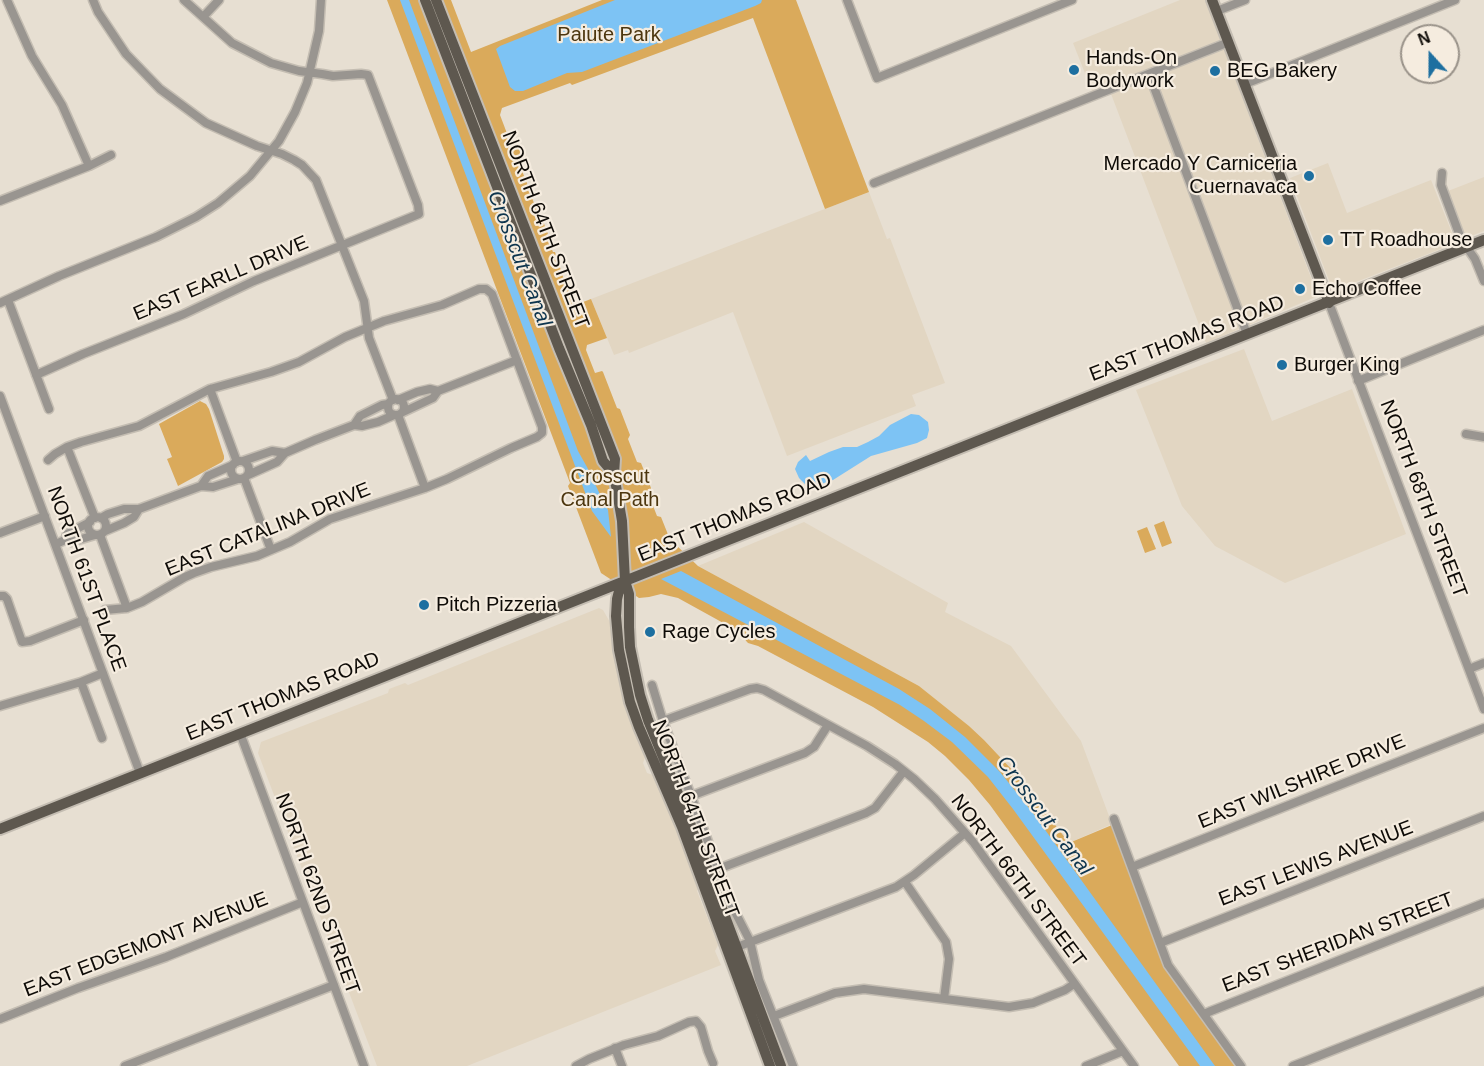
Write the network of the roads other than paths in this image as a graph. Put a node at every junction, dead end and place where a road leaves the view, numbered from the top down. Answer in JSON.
{"nodes":[{"id":1,"x":7,"y":0,"type":"edge"},
{"id":2,"x":93,"y":0,"type":"edge"},
{"id":3,"x":184,"y":0,"type":"edge"},
{"id":4,"x":219,"y":0,"type":"edge"},
{"id":5,"x":321,"y":0,"type":"edge"},
{"id":6,"x":425,"y":0,"type":"edge"},
{"id":7,"x":436,"y":0,"type":"edge"},
{"id":8,"x":847,"y":0,"type":"edge"},
{"id":9,"x":1072,"y":0,"type":"edge"},
{"id":10,"x":1212,"y":0,"type":"edge"},
{"id":11,"x":1245,"y":0,"type":"edge"},
{"id":12,"x":1455,"y":0,"type":"edge"},
{"id":13,"x":1217,"y":11,"type":"junction"},
{"id":14,"x":203,"y":17,"type":"junction"},
{"id":15,"x":1228,"y":42,"type":"junction"},
{"id":16,"x":310,"y":72,"type":"junction"},
{"id":17,"x":1149,"y":74,"type":"junction"},
{"id":18,"x":1245,"y":84,"type":"junction"},
{"id":19,"x":271,"y":150,"type":"junction"},
{"id":20,"x":111,"y":155,"type":"dead end"},
{"id":21,"x":89,"y":165,"type":"junction"},
{"id":22,"x":1442,"y":173,"type":"dead end"},
{"id":23,"x":874,"y":183,"type":"dead end"},
{"id":24,"x":0,"y":201,"type":"edge"},
{"id":25,"x":1484,"y":240,"type":"edge"},
{"id":26,"x":343,"y":246,"type":"junction"},
{"id":27,"x":1467,"y":247,"type":"junction"},
{"id":28,"x":1484,"y":281,"type":"edge"},
{"id":29,"x":4,"y":302,"type":"edge"},
{"id":30,"x":1329,"y":303,"type":"junction"},
{"id":31,"x":367,"y":327,"type":"junction"},
{"id":32,"x":1484,"y":330,"type":"edge"},
{"id":33,"x":1247,"y":334,"type":"junction"},
{"id":34,"x":517,"y":360,"type":"junction"},
{"id":35,"x":36,"y":375,"type":"junction"},
{"id":36,"x":1358,"y":381,"type":"junction"},
{"id":37,"x":210,"y":389,"type":"junction"},
{"id":38,"x":438,"y":391,"type":"junction"},
{"id":39,"x":0,"y":396,"type":"edge"},
{"id":40,"x":393,"y":401,"type":"junction"},
{"id":41,"x":49,"y":409,"type":"dead end"},
{"id":42,"x":398,"y":414,"type":"junction"},
{"id":43,"x":4,"y":421,"type":"edge"},
{"id":44,"x":354,"y":425,"type":"junction"},
{"id":45,"x":1466,"y":434,"type":"dead end"},
{"id":46,"x":1484,"y":437,"type":"edge"},
{"id":47,"x":67,"y":447,"type":"junction"},
{"id":48,"x":285,"y":453,"type":"junction"},
{"id":49,"x":48,"y":460,"type":"dead end"},
{"id":50,"x":238,"y":463,"type":"junction"},
{"id":51,"x":614,"y":474,"type":"junction"},
{"id":52,"x":243,"y":477,"type":"junction"},
{"id":53,"x":201,"y":486,"type":"junction"},
{"id":54,"x":425,"y":488,"type":"junction"},
{"id":55,"x":139,"y":509,"type":"junction"},
{"id":56,"x":45,"y":516,"type":"junction"},
{"id":57,"x":95,"y":519,"type":"junction"},
{"id":58,"x":0,"y":532,"type":"edge"},
{"id":59,"x":100,"y":534,"type":"junction"},
{"id":60,"x":60,"y":542,"type":"junction"},
{"id":61,"x":271,"y":550,"type":"junction"},
{"id":62,"x":625,"y":581,"type":"junction"},
{"id":63,"x":0,"y":596,"type":"edge"},
{"id":64,"x":128,"y":608,"type":"junction"},
{"id":65,"x":105,"y":609,"type":"dead end"},
{"id":66,"x":84,"y":620,"type":"junction"},
{"id":67,"x":1484,"y":663,"type":"edge"},
{"id":68,"x":1469,"y":669,"type":"junction"},
{"id":69,"x":103,"y":673,"type":"junction"},
{"id":70,"x":81,"y":682,"type":"junction"},
{"id":71,"x":652,"y":685,"type":"dead end"},
{"id":72,"x":0,"y":706,"type":"edge"},
{"id":73,"x":1484,"y":709,"type":"edge"},
{"id":74,"x":663,"y":721,"type":"junction"},
{"id":75,"x":828,"y":725,"type":"junction"},
{"id":76,"x":1484,"y":728,"type":"edge"},
{"id":77,"x":240,"y":733,"type":"junction"},
{"id":78,"x":102,"y":738,"type":"dead end"},
{"id":79,"x":904,"y":771,"type":"junction"},
{"id":80,"x":140,"y":773,"type":"junction"},
{"id":81,"x":690,"y":796,"type":"junction"},
{"id":82,"x":1484,"y":816,"type":"edge"},
{"id":83,"x":1114,"y":819,"type":"dead end"},
{"id":84,"x":0,"y":829,"type":"edge"},
{"id":85,"x":965,"y":833,"type":"junction"},
{"id":86,"x":1132,"y":867,"type":"junction"},
{"id":87,"x":718,"y":868,"type":"junction"},
{"id":88,"x":905,"y":882,"type":"junction"},
{"id":89,"x":303,"y":902,"type":"junction"},
{"id":90,"x":1484,"y":903,"type":"edge"},
{"id":91,"x":750,"y":941,"type":"junction"},
{"id":92,"x":1160,"y":943,"type":"junction"},
{"id":93,"x":732,"y":949,"type":"junction"},
{"id":94,"x":1074,"y":984,"type":"junction"},
{"id":95,"x":334,"y":985,"type":"junction"},
{"id":96,"x":1484,"y":991,"type":"edge"},
{"id":97,"x":944,"y":999,"type":"junction"},
{"id":98,"x":1204,"y":1014,"type":"junction"},
{"id":99,"x":774,"y":1016,"type":"junction"},
{"id":100,"x":0,"y":1019,"type":"edge"},
{"id":101,"x":615,"y":1048,"type":"junction"},
{"id":102,"x":1123,"y":1051,"type":"junction"},
{"id":103,"x":713,"y":1063,"type":"dead end"},
{"id":104,"x":125,"y":1066,"type":"edge"},
{"id":105,"x":364,"y":1066,"type":"edge"},
{"id":106,"x":576,"y":1066,"type":"edge"},
{"id":107,"x":622,"y":1066,"type":"edge"},
{"id":108,"x":770,"y":1066,"type":"edge"},
{"id":109,"x":781,"y":1066,"type":"edge"},
{"id":110,"x":793,"y":1066,"type":"edge"},
{"id":111,"x":1086,"y":1066,"type":"edge"},
{"id":112,"x":1134,"y":1066,"type":"edge"},
{"id":113,"x":1241,"y":1066,"type":"edge"},
{"id":114,"x":1293,"y":1066,"type":"edge"}],
"edges":[{"from":1,"to":21,"type":"street"},
{"from":2,"to":19,"type":"street"},
{"from":3,"to":14,"type":"street"},
{"from":4,"to":14,"type":"street"},
{"from":5,"to":16,"type":"street"},
{"from":6,"to":51,"type":"main road","name":"NORTH 64TH STREET"},
{"from":7,"to":51,"type":"main road","name":"NORTH 64TH STREET"},
{"from":8,"to":9,"type":"street"},
{"from":10,"to":13,"type":"main road","name":"NORTH 68TH STREET"},
{"from":11,"to":13,"type":"street"},
{"from":12,"to":18,"type":"street"},
{"from":13,"to":15,"type":"main road","name":"NORTH 68TH STREET"},
{"from":14,"to":16,"type":"street"},
{"from":15,"to":17,"type":"street"},
{"from":15,"to":18,"type":"main road","name":"NORTH 68TH STREET"},
{"from":16,"to":19,"type":"street"},
{"from":16,"to":26,"type":"street","name":"EAST EARLL DRIVE"},
{"from":17,"to":23,"type":"street"},
{"from":17,"to":33,"type":"street"},
{"from":18,"to":30,"type":"main road","name":"NORTH 68TH STREET"},
{"from":19,"to":26,"type":"street"},
{"from":19,"to":29,"type":"street"},
{"from":20,"to":21,"type":"street"},
{"from":21,"to":24,"type":"street"},
{"from":22,"to":27,"type":"street"},
{"from":25,"to":27,"type":"main road","name":"EAST THOMAS ROAD"},
{"from":26,"to":31,"type":"street"},
{"from":26,"to":35,"type":"street","name":"EAST EARLL DRIVE"},
{"from":27,"to":28,"type":"street"},
{"from":27,"to":30,"type":"main road","name":"EAST THOMAS ROAD"},
{"from":29,"to":35,"type":"street"},
{"from":30,"to":33,"type":"main road","name":"EAST THOMAS ROAD"},
{"from":30,"to":36,"type":"street","name":"NORTH 68TH STREET"},
{"from":31,"to":34,"type":"street"},
{"from":31,"to":37,"type":"street"},
{"from":31,"to":40,"type":"street"},
{"from":32,"to":36,"type":"street"},
{"from":33,"to":62,"type":"main road","name":"EAST THOMAS ROAD"},
{"from":34,"to":38,"type":"street"},
{"from":34,"to":54,"type":"street","name":"EAST CATALINA DRIVE"},
{"from":35,"to":41,"type":"street"},
{"from":36,"to":68,"type":"street","name":"NORTH 68TH STREET"},
{"from":37,"to":47,"type":"street"},
{"from":37,"to":50,"type":"street"},
{"from":38,"to":40,"type":"street"},
{"from":38,"to":42,"type":"street"},
{"from":39,"to":43,"type":"street","name":"NORTH 61ST PLACE"},
{"from":40,"to":42,"type":"street"},
{"from":40,"to":42,"type":"street"},
{"from":40,"to":44,"type":"street"},
{"from":42,"to":44,"type":"street"},
{"from":42,"to":54,"type":"street"},
{"from":43,"to":56,"type":"street","name":"NORTH 61ST PLACE"},
{"from":44,"to":48,"type":"street"},
{"from":45,"to":46,"type":"street"},
{"from":47,"to":49,"type":"street"},
{"from":47,"to":57,"type":"street"},
{"from":48,"to":50,"type":"street"},
{"from":48,"to":52,"type":"street"},
{"from":50,"to":52,"type":"street"},
{"from":50,"to":52,"type":"street"},
{"from":50,"to":53,"type":"street"},
{"from":51,"to":62,"type":"main road","name":"NORTH 64TH STREET"},
{"from":52,"to":53,"type":"street"},
{"from":52,"to":61,"type":"street"},
{"from":53,"to":55,"type":"street"},
{"from":54,"to":61,"type":"street","name":"EAST CATALINA DRIVE"},
{"from":55,"to":57,"type":"street"},
{"from":55,"to":59,"type":"street"},
{"from":56,"to":58,"type":"street"},
{"from":56,"to":60,"type":"street","name":"NORTH 61ST PLACE"},
{"from":57,"to":59,"type":"street"},
{"from":57,"to":59,"type":"street"},
{"from":57,"to":60,"type":"street"},
{"from":59,"to":60,"type":"street"},
{"from":59,"to":64,"type":"street"},
{"from":60,"to":66,"type":"street","name":"NORTH 61ST PLACE"},
{"from":61,"to":64,"type":"street","name":"EAST CATALINA DRIVE"},
{"from":62,"to":77,"type":"main road","name":"EAST THOMAS ROAD"},
{"from":62,"to":93,"type":"main road","name":"NORTH 64TH STREET"},
{"from":63,"to":66,"type":"street"},
{"from":64,"to":65,"type":"street","name":"EAST CATALINA DRIVE"},
{"from":66,"to":69,"type":"street","name":"NORTH 61ST PLACE"},
{"from":67,"to":68,"type":"street"},
{"from":68,"to":73,"type":"street","name":"NORTH 68TH STREET"},
{"from":69,"to":70,"type":"street"},
{"from":69,"to":80,"type":"street","name":"NORTH 61ST PLACE"},
{"from":70,"to":72,"type":"street"},
{"from":70,"to":78,"type":"street"},
{"from":71,"to":74,"type":"street","name":"NORTH 64TH STREET"},
{"from":74,"to":75,"type":"street","name":"NORTH 66TH STREET"},
{"from":74,"to":81,"type":"street","name":"NORTH 64TH STREET"},
{"from":75,"to":79,"type":"street","name":"NORTH 66TH STREET"},
{"from":75,"to":81,"type":"street"},
{"from":76,"to":86,"type":"street","name":"EAST WILSHIRE DRIVE"},
{"from":77,"to":80,"type":"main road","name":"EAST THOMAS ROAD"},
{"from":77,"to":89,"type":"street","name":"NORTH 62ND STREET"},
{"from":79,"to":85,"type":"street","name":"NORTH 66TH STREET"},
{"from":79,"to":87,"type":"street"},
{"from":80,"to":84,"type":"main road","name":"EAST THOMAS ROAD"},
{"from":81,"to":87,"type":"street","name":"NORTH 64TH STREET"},
{"from":82,"to":92,"type":"street","name":"EAST LEWIS AVENUE"},
{"from":83,"to":86,"type":"street"},
{"from":85,"to":88,"type":"street"},
{"from":85,"to":94,"type":"street","name":"NORTH 66TH STREET"},
{"from":86,"to":92,"type":"street"},
{"from":87,"to":91,"type":"street","name":"NORTH 64TH STREET"},
{"from":88,"to":91,"type":"street"},
{"from":88,"to":97,"type":"street"},
{"from":89,"to":95,"type":"street","name":"NORTH 62ND STREET"},
{"from":89,"to":100,"type":"street","name":"EAST EDGEMONT AVENUE"},
{"from":90,"to":98,"type":"street","name":"EAST SHERIDAN STREET"},
{"from":91,"to":93,"type":"street"},
{"from":91,"to":99,"type":"street","name":"NORTH 64TH STREET"},
{"from":92,"to":98,"type":"street"},
{"from":93,"to":108,"type":"main road","name":"NORTH 64TH STREET"},
{"from":93,"to":109,"type":"main road","name":"NORTH 64TH STREET"},
{"from":94,"to":97,"type":"street"},
{"from":94,"to":102,"type":"street","name":"NORTH 66TH STREET"},
{"from":95,"to":104,"type":"street"},
{"from":95,"to":105,"type":"street","name":"NORTH 62ND STREET"},
{"from":96,"to":114,"type":"street"},
{"from":97,"to":99,"type":"street"},
{"from":98,"to":113,"type":"street"},
{"from":99,"to":110,"type":"street","name":"NORTH 64TH STREET"},
{"from":101,"to":103,"type":"street"},
{"from":101,"to":106,"type":"street"},
{"from":101,"to":107,"type":"street"},
{"from":102,"to":111,"type":"street"},
{"from":102,"to":112,"type":"street","name":"NORTH 66TH STREET"}]}
